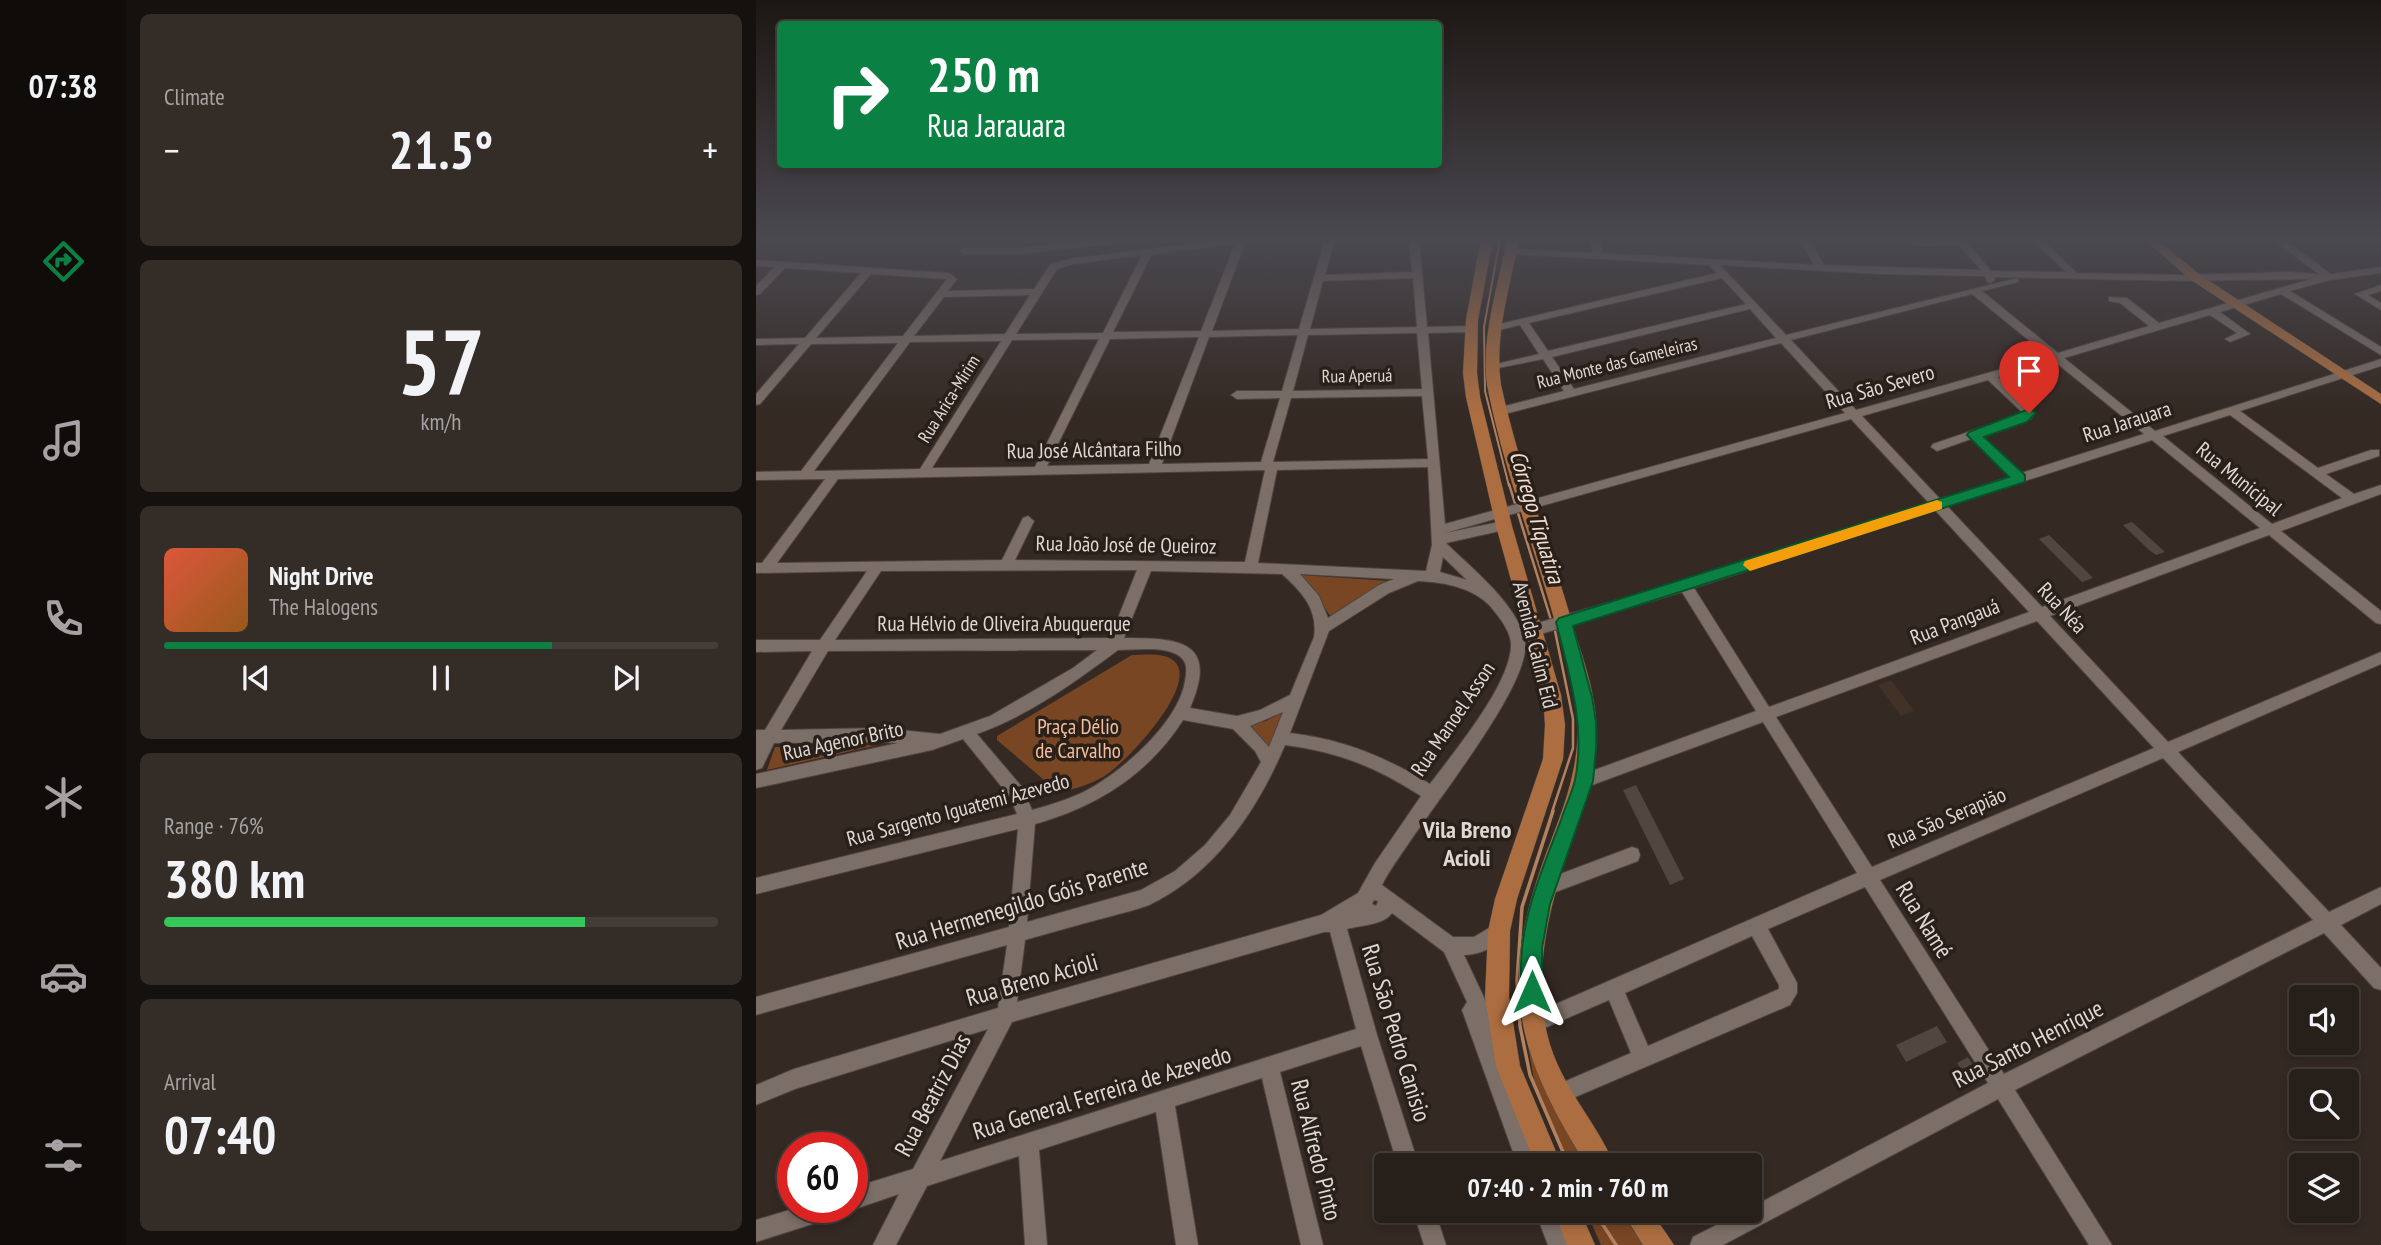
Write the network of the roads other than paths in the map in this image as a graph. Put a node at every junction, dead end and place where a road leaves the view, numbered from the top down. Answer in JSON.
{"nodes":[{"id":1,"x":845,"y":297,"type":"edge"},
{"id":2,"x":940,"y":297,"type":"edge"},
{"id":3,"x":1034,"y":297,"type":"edge"},
{"id":4,"x":1124,"y":297,"type":"edge"},
{"id":5,"x":1216,"y":297,"type":"edge"},
{"id":6,"x":1312,"y":297,"type":"edge"},
{"id":7,"x":1420,"y":297,"type":"edge"},
{"id":8,"x":1477,"y":297,"type":"edge"},
{"id":9,"x":1501,"y":297,"type":"edge"},
{"id":10,"x":1629,"y":297,"type":"edge"},
{"id":11,"x":1744,"y":297,"type":"edge"},
{"id":12,"x":1948,"y":297,"type":"edge"},
{"id":13,"x":1989,"y":297,"type":"edge"},
{"id":14,"x":2224,"y":297,"type":"edge"},
{"id":15,"x":2265,"y":297,"type":"edge"},
{"id":16,"x":2292,"y":297,"type":"edge"},
{"id":17,"x":2365,"y":297,"type":"edge"},
{"id":18,"x":2113,"y":299,"type":"dead end"},
{"id":19,"x":2236,"y":305,"type":"junction"},
{"id":20,"x":1752,"y":306,"type":"junction"},
{"id":21,"x":2381,"y":307,"type":"edge"},
{"id":22,"x":2213,"y":312,"type":"junction"},
{"id":23,"x":1523,"y":322,"type":"junction"},
{"id":24,"x":1495,"y":328,"type":"junction"},
{"id":25,"x":2158,"y":328,"type":"junction"},
{"id":26,"x":1471,"y":329,"type":"junction"},
{"id":27,"x":1423,"y":330,"type":"junction"},
{"id":28,"x":1302,"y":332,"type":"junction"},
{"id":29,"x":1203,"y":334,"type":"junction"},
{"id":30,"x":1104,"y":336,"type":"junction"},
{"id":31,"x":1009,"y":337,"type":"junction"},
{"id":32,"x":906,"y":339,"type":"junction"},
{"id":33,"x":1783,"y":339,"type":"junction"},
{"id":34,"x":2230,"y":339,"type":"dead end"},
{"id":35,"x":807,"y":341,"type":"junction"},
{"id":36,"x":756,"y":342,"type":"edge"},
{"id":37,"x":2381,"y":352,"type":"edge"},
{"id":38,"x":1546,"y":356,"type":"junction"},
{"id":39,"x":2058,"y":356,"type":"junction"},
{"id":40,"x":2381,"y":362,"type":"edge"},
{"id":41,"x":1492,"y":368,"type":"junction"},
{"id":42,"x":2342,"y":374,"type":"junction"},
{"id":43,"x":1990,"y":376,"type":"junction"},
{"id":44,"x":1428,"y":392,"type":"junction"},
{"id":45,"x":1570,"y":392,"type":"junction"},
{"id":46,"x":1286,"y":395,"type":"junction"},
{"id":47,"x":1237,"y":396,"type":"dead end"},
{"id":48,"x":2381,"y":400,"type":"edge"},
{"id":49,"x":756,"y":401,"type":"edge"},
{"id":50,"x":2231,"y":410,"type":"junction"},
{"id":51,"x":1501,"y":411,"type":"junction"},
{"id":52,"x":1854,"y":415,"type":"junction"},
{"id":53,"x":1974,"y":435,"type":"junction"},
{"id":54,"x":2155,"y":435,"type":"junction"},
{"id":55,"x":1937,"y":447,"type":"dead end"},
{"id":56,"x":2375,"y":453,"type":"dead end"},
{"id":57,"x":1433,"y":463,"type":"junction"},
{"id":58,"x":1269,"y":466,"type":"junction"},
{"id":59,"x":1154,"y":468,"type":"junction"},
{"id":60,"x":1039,"y":470,"type":"junction"},
{"id":61,"x":923,"y":473,"type":"junction"},
{"id":62,"x":2317,"y":473,"type":"junction"},
{"id":63,"x":835,"y":474,"type":"junction"},
{"id":64,"x":804,"y":475,"type":"junction"},
{"id":65,"x":756,"y":476,"type":"edge"},
{"id":66,"x":2020,"y":479,"type":"junction"},
{"id":67,"x":2381,"y":489,"type":"edge"},
{"id":68,"x":2353,"y":500,"type":"junction"},
{"id":69,"x":1939,"y":505,"type":"junction"},
{"id":70,"x":1513,"y":514,"type":"junction"},
{"id":71,"x":1028,"y":521,"type":"dead end"},
{"id":72,"x":2272,"y":530,"type":"junction"},
{"id":73,"x":1439,"y":538,"type":"junction"},
{"id":74,"x":1006,"y":565,"type":"junction"},
{"id":75,"x":1146,"y":565,"type":"junction"},
{"id":76,"x":878,"y":566,"type":"junction"},
{"id":77,"x":761,"y":568,"type":"edge"},
{"id":78,"x":1250,"y":568,"type":"junction"},
{"id":79,"x":1287,"y":570,"type":"junction"},
{"id":80,"x":1418,"y":575,"type":"junction"},
{"id":81,"x":1433,"y":576,"type":"junction"},
{"id":82,"x":1685,"y":586,"type":"junction"},
{"id":83,"x":1490,"y":598,"type":"junction"},
{"id":84,"x":2039,"y":613,"type":"junction"},
{"id":85,"x":2381,"y":619,"type":"edge"},
{"id":86,"x":1564,"y":622,"type":"junction"},
{"id":87,"x":1323,"y":628,"type":"junction"},
{"id":88,"x":1534,"y":630,"type":"junction"},
{"id":89,"x":1115,"y":644,"type":"junction"},
{"id":90,"x":756,"y":646,"type":"edge"},
{"id":91,"x":824,"y":646,"type":"junction"},
{"id":92,"x":2381,"y":658,"type":"edge"},
{"id":93,"x":1294,"y":700,"type":"junction"},
{"id":94,"x":1181,"y":713,"type":"junction"},
{"id":95,"x":1766,"y":714,"type":"junction"},
{"id":96,"x":1237,"y":723,"type":"junction"},
{"id":97,"x":967,"y":733,"type":"junction"},
{"id":98,"x":762,"y":737,"type":"edge"},
{"id":99,"x":1280,"y":738,"type":"junction"},
{"id":100,"x":940,"y":741,"type":"junction"},
{"id":101,"x":2164,"y":749,"type":"junction"},
{"id":102,"x":1269,"y":762,"type":"junction"},
{"id":103,"x":756,"y":763,"type":"edge"},
{"id":104,"x":756,"y":781,"type":"edge"},
{"id":105,"x":1584,"y":781,"type":"junction"},
{"id":106,"x":1430,"y":793,"type":"junction"},
{"id":107,"x":1027,"y":818,"type":"junction"},
{"id":108,"x":1632,"y":855,"type":"dead end"},
{"id":109,"x":1868,"y":877,"type":"junction"},
{"id":110,"x":756,"y":886,"type":"edge"},
{"id":111,"x":1545,"y":888,"type":"junction"},
{"id":112,"x":2381,"y":895,"type":"edge"},
{"id":113,"x":1375,"y":902,"type":"junction"},
{"id":114,"x":1332,"y":921,"type":"junction"},
{"id":115,"x":2326,"y":923,"type":"junction"},
{"id":116,"x":1756,"y":925,"type":"junction"},
{"id":117,"x":1499,"y":931,"type":"junction"},
{"id":118,"x":1017,"y":934,"type":"junction"},
{"id":119,"x":1450,"y":946,"type":"junction"},
{"id":120,"x":1469,"y":981,"type":"junction"},
{"id":121,"x":2381,"y":981,"type":"edge"},
{"id":122,"x":1614,"y":988,"type":"junction"},
{"id":123,"x":756,"y":1006,"type":"edge"},
{"id":124,"x":1006,"y":1015,"type":"junction"},
{"id":125,"x":1533,"y":1024,"type":"junction"},
{"id":126,"x":1367,"y":1035,"type":"junction"},
{"id":127,"x":1643,"y":1058,"type":"junction"},
{"id":128,"x":1508,"y":1066,"type":"junction"},
{"id":129,"x":1269,"y":1068,"type":"junction"},
{"id":130,"x":2000,"y":1087,"type":"junction"},
{"id":131,"x":1559,"y":1094,"type":"junction"},
{"id":132,"x":756,"y":1095,"type":"edge"},
{"id":133,"x":1164,"y":1100,"type":"junction"},
{"id":134,"x":1028,"y":1143,"type":"junction"},
{"id":135,"x":1405,"y":1153,"type":"edge"},
{"id":136,"x":1524,"y":1153,"type":"edge"},
{"id":137,"x":1544,"y":1153,"type":"edge"},
{"id":138,"x":1594,"y":1153,"type":"edge"},
{"id":139,"x":918,"y":1178,"type":"junction"},
{"id":140,"x":868,"y":1194,"type":"edge"},
{"id":141,"x":781,"y":1223,"type":"edge"},
{"id":142,"x":1428,"y":1223,"type":"edge"},
{"id":143,"x":1551,"y":1223,"type":"edge"},
{"id":144,"x":1572,"y":1223,"type":"edge"},
{"id":145,"x":1644,"y":1223,"type":"edge"},
{"id":146,"x":756,"y":1231,"type":"edge"},
{"id":147,"x":884,"y":1245,"type":"edge"},
{"id":148,"x":1036,"y":1245,"type":"edge"},
{"id":149,"x":1187,"y":1245,"type":"edge"},
{"id":150,"x":1312,"y":1245,"type":"edge"},
{"id":151,"x":1435,"y":1245,"type":"edge"},
{"id":152,"x":1559,"y":1245,"type":"edge"},
{"id":153,"x":1581,"y":1245,"type":"edge"},
{"id":154,"x":1660,"y":1245,"type":"edge"},
{"id":155,"x":1701,"y":1245,"type":"edge"},
{"id":156,"x":2101,"y":1245,"type":"edge"}],
"edges":[{"from":1,"to":35,"type":"street"},
{"from":2,"to":32,"type":"street"},
{"from":3,"to":31,"type":"street","name":"Rua Arica-Mirim"},
{"from":4,"to":30,"type":"street"},
{"from":5,"to":29,"type":"street"},
{"from":6,"to":28,"type":"street"},
{"from":7,"to":27,"type":"street"},
{"from":8,"to":26,"type":"main road","name":"Avenida Calim Eid"},
{"from":9,"to":24,"type":"main road","name":"Avenida Calim Eid"},
{"from":10,"to":23,"type":"street"},
{"from":11,"to":20,"type":"street","name":"Rua Néa"},
{"from":12,"to":33,"type":"street","name":"Rua Monte das Gameleiras"},
{"from":13,"to":39,"type":"street","name":"Rua Municipal"},
{"from":14,"to":19,"type":"main road"},
{"from":15,"to":19,"type":"street","name":"Rua São Severo"},
{"from":16,"to":37,"type":"street"},
{"from":17,"to":21,"type":"street"},
{"from":18,"to":25,"type":"street"},
{"from":19,"to":22,"type":"street","name":"Rua São Severo"},
{"from":19,"to":42,"type":"main road"},
{"from":20,"to":33,"type":"street","name":"Rua Néa"},
{"from":20,"to":38,"type":"street"},
{"from":22,"to":25,"type":"street","name":"Rua São Severo"},
{"from":22,"to":34,"type":"street"},
{"from":23,"to":24,"type":"street"},
{"from":23,"to":38,"type":"street"},
{"from":24,"to":41,"type":"main road","name":"Avenida Calim Eid"},
{"from":25,"to":39,"type":"street","name":"Rua São Severo"},
{"from":26,"to":27,"type":"street"},
{"from":26,"to":70,"type":"main road","name":"Avenida Calim Eid"},
{"from":27,"to":28,"type":"street"},
{"from":27,"to":44,"type":"street"},
{"from":28,"to":29,"type":"street"},
{"from":28,"to":46,"type":"street"},
{"from":29,"to":30,"type":"street"},
{"from":29,"to":59,"type":"street"},
{"from":30,"to":31,"type":"street"},
{"from":30,"to":60,"type":"street"},
{"from":31,"to":32,"type":"street"},
{"from":31,"to":61,"type":"street","name":"Rua Arica-Mirim"},
{"from":32,"to":35,"type":"street"},
{"from":32,"to":64,"type":"street"},
{"from":33,"to":45,"type":"street","name":"Rua Monte das Gameleiras"},
{"from":33,"to":52,"type":"street","name":"Rua Néa"},
{"from":35,"to":36,"type":"street"},
{"from":35,"to":49,"type":"street"},
{"from":38,"to":41,"type":"street"},
{"from":38,"to":45,"type":"street"},
{"from":39,"to":43,"type":"street","name":"Rua São Severo"},
{"from":39,"to":54,"type":"street","name":"Rua Municipal"},
{"from":40,"to":42,"type":"street","name":"Rua Jarauara"},
{"from":41,"to":51,"type":"main road","name":"Avenida Calim Eid"},
{"from":42,"to":48,"type":"main road"},
{"from":42,"to":50,"type":"street","name":"Rua Jarauara"},
{"from":43,"to":52,"type":"street","name":"Rua São Severo"},
{"from":43,"to":53,"type":"street"},
{"from":44,"to":46,"type":"street","name":"Rua Aperuá"},
{"from":44,"to":57,"type":"street"},
{"from":45,"to":51,"type":"street","name":"Rua Monte das Gameleiras"},
{"from":46,"to":47,"type":"street","name":"Rua Aperuá"},
{"from":46,"to":58,"type":"street"},
{"from":50,"to":54,"type":"street","name":"Rua Jarauara"},
{"from":50,"to":62,"type":"street"},
{"from":51,"to":70,"type":"main road","name":"Avenida Calim Eid"},
{"from":52,"to":69,"type":"street","name":"Rua Néa"},
{"from":52,"to":70,"type":"street","name":"Rua São Severo"},
{"from":53,"to":55,"type":"street"},
{"from":53,"to":66,"type":"street"},
{"from":54,"to":66,"type":"street","name":"Rua Jarauara"},
{"from":54,"to":72,"type":"street","name":"Rua Municipal"},
{"from":56,"to":62,"type":"street"},
{"from":57,"to":58,"type":"street","name":"Rua José Alcântara Filho"},
{"from":57,"to":73,"type":"street"},
{"from":58,"to":59,"type":"street","name":"Rua José Alcântara Filho"},
{"from":58,"to":78,"type":"street"},
{"from":59,"to":60,"type":"street","name":"Rua José Alcântara Filho"},
{"from":60,"to":61,"type":"street","name":"Rua José Alcântara Filho"},
{"from":61,"to":63,"type":"street","name":"Rua José Alcântara Filho"},
{"from":62,"to":68,"type":"street"},
{"from":63,"to":64,"type":"street","name":"Rua José Alcântara Filho"},
{"from":63,"to":77,"type":"street"},
{"from":64,"to":65,"type":"street","name":"Rua José Alcântara Filho"},
{"from":66,"to":69,"type":"street","name":"Rua Jarauara"},
{"from":67,"to":68,"type":"street","name":"Rua Pangauá"},
{"from":68,"to":72,"type":"street","name":"Rua Pangauá"},
{"from":69,"to":82,"type":"street","name":"Rua Jarauara"},
{"from":69,"to":84,"type":"street","name":"Rua Néa"},
{"from":70,"to":73,"type":"street","name":"Rua São Severo"},
{"from":70,"to":86,"type":"main road","name":"Avenida Calim Eid"},
{"from":70,"to":88,"type":"main road","name":"Avenida Calim Eid"},
{"from":71,"to":74,"type":"street"},
{"from":72,"to":84,"type":"street","name":"Rua Pangauá"},
{"from":72,"to":85,"type":"street","name":"Rua Municipal"},
{"from":73,"to":81,"type":"street"},
{"from":73,"to":83,"type":"street","name":"Rua Manoel Asson"},
{"from":74,"to":75,"type":"street","name":"Rua João José de Queiroz"},
{"from":74,"to":76,"type":"street","name":"Rua João José de Queiroz"},
{"from":75,"to":78,"type":"street","name":"Rua João José de Queiroz"},
{"from":75,"to":89,"type":"street"},
{"from":76,"to":77,"type":"street","name":"Rua João José de Queiroz"},
{"from":76,"to":91,"type":"street"},
{"from":78,"to":79,"type":"street","name":"Rua João José de Queiroz"},
{"from":79,"to":80,"type":"street","name":"Rua João José de Queiroz"},
{"from":79,"to":87,"type":"street"},
{"from":80,"to":81,"type":"street","name":"Rua João José de Queiroz"},
{"from":80,"to":87,"type":"street"},
{"from":81,"to":83,"type":"street","name":"Rua João José de Queiroz"},
{"from":82,"to":86,"type":"street","name":"Rua Jarauara"},
{"from":82,"to":95,"type":"street","name":"Rua Namé"},
{"from":83,"to":106,"type":"street","name":"Rua Manoel Asson"},
{"from":84,"to":95,"type":"street","name":"Rua Pangauá"},
{"from":84,"to":101,"type":"street","name":"Rua Néa"},
{"from":86,"to":88,"type":"street","name":"Rua Jarauara"},
{"from":86,"to":105,"type":"main road","name":"Avenida Calim Eid"},
{"from":87,"to":93,"type":"street","name":"Rua Hermenegildo Góis Parente"},
{"from":88,"to":117,"type":"main road","name":"Avenida Calim Eid"},
{"from":89,"to":91,"type":"street","name":"Rua Hélvio de Oliveira Abuquerque"},
{"from":89,"to":94,"type":"street","name":"Rua Hélvio de Oliveira Abuquerque"},
{"from":89,"to":97,"type":"street"},
{"from":90,"to":91,"type":"street","name":"Rua Hélvio de Oliveira Abuquerque"},
{"from":91,"to":98,"type":"street"},
{"from":92,"to":101,"type":"street","name":"Rua São Serapião"},
{"from":93,"to":96,"type":"street"},
{"from":93,"to":99,"type":"street","name":"Rua Hermenegildo Góis Parente"},
{"from":94,"to":96,"type":"street"},
{"from":94,"to":107,"type":"street","name":"Rua Sargento Iguatemi Azevedo"},
{"from":95,"to":105,"type":"street","name":"Rua Pangauá"},
{"from":95,"to":109,"type":"street","name":"Rua Namé"},
{"from":96,"to":102,"type":"street"},
{"from":97,"to":100,"type":"street","name":"Rua Agenor Brito"},
{"from":97,"to":107,"type":"street"},
{"from":98,"to":100,"type":"street"},
{"from":98,"to":103,"type":"street"},
{"from":99,"to":102,"type":"street","name":"Rua Hermenegildo Góis Parente"},
{"from":99,"to":106,"type":"street"},
{"from":100,"to":104,"type":"street","name":"Rua Agenor Brito"},
{"from":101,"to":109,"type":"street","name":"Rua São Serapião"},
{"from":101,"to":115,"type":"street","name":"Rua Néa"},
{"from":102,"to":118,"type":"street","name":"Rua Hermenegildo Góis Parente"},
{"from":105,"to":111,"type":"main road","name":"Avenida Calim Eid"},
{"from":106,"to":113,"type":"street","name":"Rua Manoel Asson"},
{"from":107,"to":110,"type":"street","name":"Rua Sargento Iguatemi Azevedo"},
{"from":107,"to":118,"type":"street","name":"Rua Beatriz Dias"},
{"from":108,"to":111,"type":"street"},
{"from":109,"to":116,"type":"street","name":"Rua São Serapião"},
{"from":109,"to":130,"type":"street","name":"Rua Namé"},
{"from":111,"to":125,"type":"main road","name":"Avenida Calim Eid"},
{"from":112,"to":115,"type":"street","name":"Rua Santo Henrique"},
{"from":113,"to":114,"type":"street","name":"Rua Breno Acioli"},
{"from":113,"to":119,"type":"street","name":"Rua Breno Acioli"},
{"from":114,"to":124,"type":"street","name":"Rua Breno Acioli"},
{"from":114,"to":126,"type":"street","name":"Rua São Pedro Canisio"},
{"from":115,"to":121,"type":"street","name":"Rua Néa"},
{"from":115,"to":130,"type":"street","name":"Rua Santo Henrique"},
{"from":116,"to":122,"type":"street","name":"Rua São Serapião"},
{"from":116,"to":127,"type":"street"},
{"from":117,"to":119,"type":"street"},
{"from":117,"to":128,"type":"main road","name":"Avenida Calim Eid"},
{"from":118,"to":123,"type":"street","name":"Rua Hermenegildo Góis Parente"},
{"from":118,"to":124,"type":"street","name":"Rua Beatriz Dias"},
{"from":119,"to":120,"type":"street","name":"Rua Breno Acioli"},
{"from":120,"to":128,"type":"street","name":"Rua Breno Acioli"},
{"from":120,"to":136,"type":"street","name":"Rua Breno Acioli"},
{"from":122,"to":125,"type":"street","name":"Rua São Serapião"},
{"from":122,"to":127,"type":"street"},
{"from":124,"to":132,"type":"street","name":"Rua Breno Acioli"},
{"from":124,"to":139,"type":"street","name":"Rua Beatriz Dias"},
{"from":125,"to":131,"type":"main road","name":"Avenida Calim Eid"},
{"from":126,"to":129,"type":"street","name":"Rua General Ferreira de Azevedo"},
{"from":126,"to":135,"type":"street","name":"Rua São Pedro Canisio"},
{"from":127,"to":131,"type":"street"},
{"from":128,"to":137,"type":"main road","name":"Avenida Calim Eid"},
{"from":129,"to":133,"type":"street","name":"Rua General Ferreira de Azevedo"},
{"from":129,"to":150,"type":"street","name":"Rua Alfredo Pinto"},
{"from":130,"to":155,"type":"street","name":"Rua Santo Henrique"},
{"from":130,"to":156,"type":"street","name":"Rua Namé"},
{"from":131,"to":138,"type":"main road","name":"Avenida Calim Eid"},
{"from":133,"to":134,"type":"street","name":"Rua General Ferreira de Azevedo"},
{"from":133,"to":149,"type":"street"},
{"from":134,"to":139,"type":"street","name":"Rua General Ferreira de Azevedo"},
{"from":134,"to":148,"type":"street"},
{"from":139,"to":140,"type":"street","name":"Rua General Ferreira de Azevedo"},
{"from":139,"to":147,"type":"street","name":"Rua Beatriz Dias"},
{"from":141,"to":146,"type":"street"},
{"from":142,"to":151,"type":"street"},
{"from":143,"to":152,"type":"street"},
{"from":144,"to":153,"type":"main road"},
{"from":145,"to":154,"type":"main road"}]}
